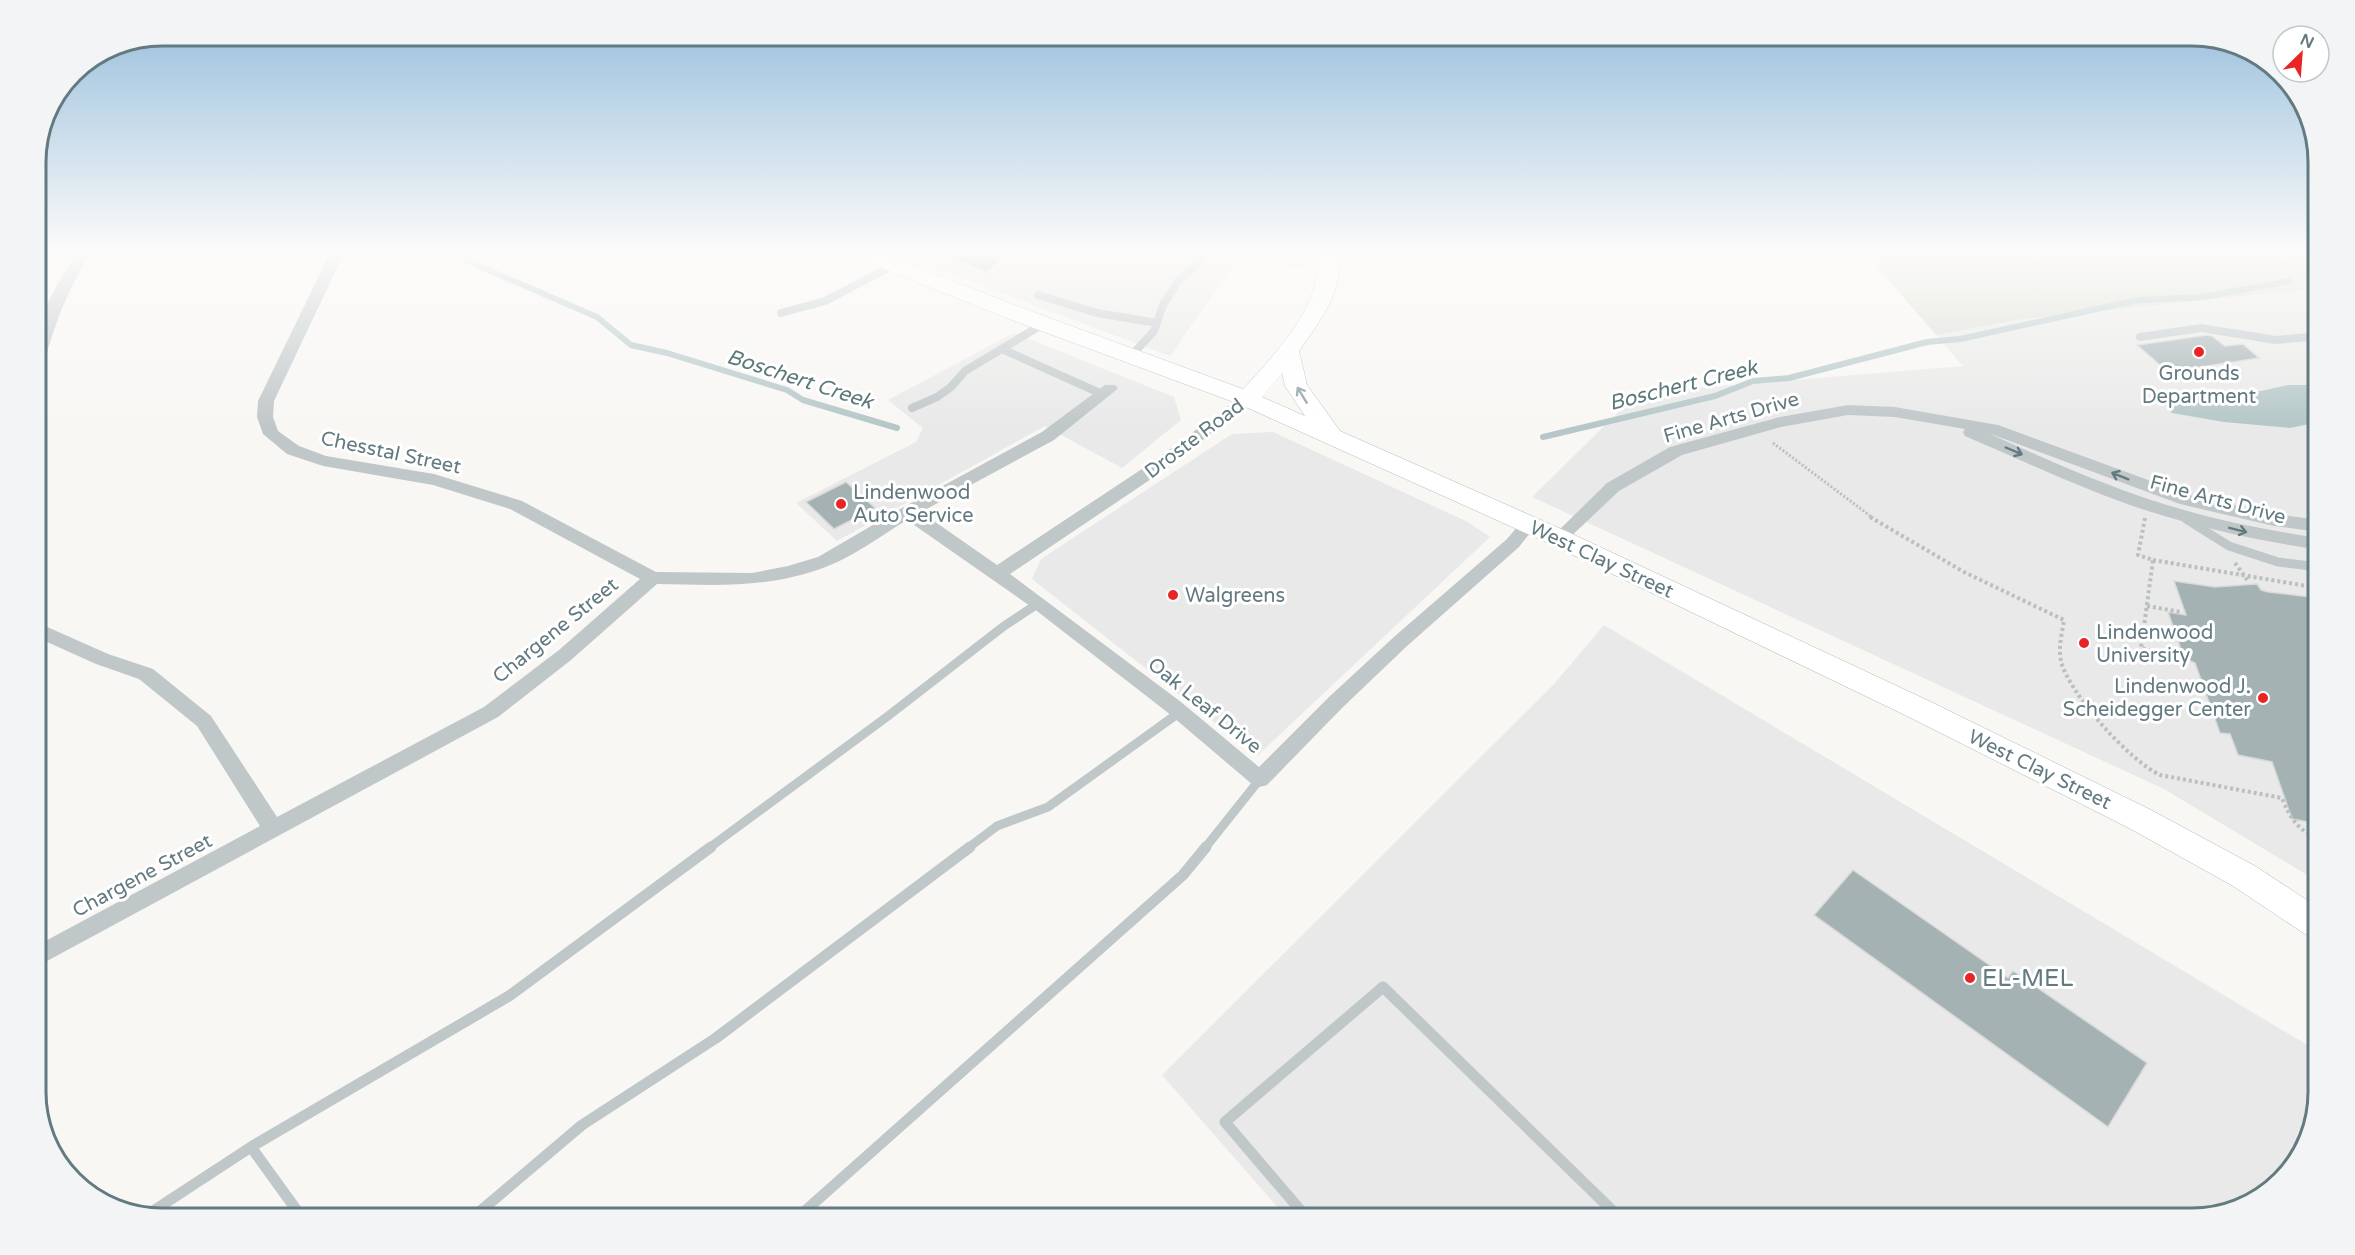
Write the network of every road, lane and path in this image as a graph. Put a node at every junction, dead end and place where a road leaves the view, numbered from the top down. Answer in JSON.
{"nodes":[{"id":1,"x":310,"y":310,"type":"edge"},
{"id":2,"x":805,"y":310,"type":"edge"},
{"id":3,"x":1007,"y":310,"type":"edge"},
{"id":4,"x":1079,"y":310,"type":"edge"},
{"id":5,"x":1161,"y":310,"type":"edge"},
{"id":6,"x":1312,"y":310,"type":"edge"},
{"id":7,"x":780,"y":313,"type":"dead end"},
{"id":8,"x":1157,"y":323,"type":"junction"},
{"id":9,"x":1043,"y":324,"type":"junction"},
{"id":10,"x":2140,"y":337,"type":"dead end"},
{"id":11,"x":2308,"y":337,"type":"edge"},
{"id":12,"x":1002,"y":349,"type":"junction"},
{"id":13,"x":1288,"y":349,"type":"junction"},
{"id":14,"x":1131,"y":356,"type":"junction"},
{"id":15,"x":1106,"y":391,"type":"joint"},
{"id":16,"x":1247,"y":399,"type":"junction"},
{"id":17,"x":912,"y":408,"type":"dead end"},
{"id":18,"x":1941,"y":420,"type":"junction"},
{"id":19,"x":1331,"y":435,"type":"junction"},
{"id":20,"x":1773,"y":443,"type":"dead end"},
{"id":21,"x":908,"y":512,"type":"junction"},
{"id":22,"x":2151,"y":515,"type":"dead end"},
{"id":23,"x":2179,"y":515,"type":"junction"},
{"id":24,"x":1529,"y":524,"type":"junction"},
{"id":25,"x":2308,"y":525,"type":"edge"},
{"id":26,"x":1559,"y":538,"type":"junction"},
{"id":27,"x":2308,"y":542,"type":"edge"},
{"id":28,"x":2230,"y":555,"type":"dead end"},
{"id":29,"x":2153,"y":560,"type":"junction"},
{"id":30,"x":2308,"y":566,"type":"edge"},
{"id":31,"x":997,"y":574,"type":"junction"},
{"id":32,"x":2244,"y":576,"type":"junction"},
{"id":33,"x":653,"y":578,"type":"junction"},
{"id":34,"x":2247,"y":581,"type":"dead end"},
{"id":35,"x":2308,"y":586,"type":"edge"},
{"id":36,"x":1039,"y":603,"type":"junction"},
{"id":37,"x":2147,"y":606,"type":"junction"},
{"id":38,"x":2181,"y":612,"type":"dead end"},
{"id":39,"x":47,"y":633,"type":"edge"},
{"id":40,"x":2187,"y":662,"type":"dead end"},
{"id":41,"x":1180,"y":712,"type":"junction"},
{"id":42,"x":1260,"y":779,"type":"junction"},
{"id":43,"x":274,"y":830,"type":"junction"},
{"id":44,"x":2308,"y":833,"type":"edge"},
{"id":45,"x":2308,"y":919,"type":"edge"},
{"id":46,"x":47,"y":951,"type":"edge"},
{"id":47,"x":251,"y":1148,"type":"junction"},
{"id":48,"x":158,"y":1208,"type":"edge"},
{"id":49,"x":295,"y":1208,"type":"edge"},
{"id":50,"x":484,"y":1208,"type":"edge"},
{"id":51,"x":808,"y":1208,"type":"edge"},
{"id":52,"x":1299,"y":1208,"type":"edge"},
{"id":53,"x":1610,"y":1208,"type":"edge"}],
"edges":[{"from":1,"to":33,"type":"street","name":"Chesstal Street"},
{"from":2,"to":7,"type":"lane"},
{"from":3,"to":9,"type":"main road","name":"West Clay Street"},
{"from":4,"to":8,"type":"lane"},
{"from":5,"to":8,"type":"lane"},
{"from":6,"to":13,"type":"main road","name":"Droste Road"},
{"from":8,"to":14,"type":"lane"},
{"from":9,"to":12,"type":"lane"},
{"from":9,"to":14,"type":"main road","name":"West Clay Street"},
{"from":10,"to":11,"type":"lane"},
{"from":12,"to":15,"type":"lane"},
{"from":12,"to":17,"type":"lane"},
{"from":13,"to":16,"type":"main road","name":"Droste Road"},
{"from":19,"to":13,"type":"main road","one_way":true},
{"from":14,"to":16,"type":"main road","name":"West Clay Street"},
{"from":15,"to":21,"type":"street"},
{"from":16,"to":19,"type":"main road","name":"West Clay Street"},
{"from":16,"to":31,"type":"street","name":"Droste Road"},
{"from":18,"to":23,"type":"street","name":"Fine Arts Drive","one_way":true},
{"from":25,"to":18,"type":"street","name":"Fine Arts Drive","one_way":true},
{"from":18,"to":26,"type":"street","name":"Fine Arts Drive"},
{"from":19,"to":24,"type":"main road","name":"West Clay Street"},
{"from":20,"to":44,"type":"path"},
{"from":21,"to":31,"type":"street","name":"Oak Leaf Drive"},
{"from":21,"to":33,"type":"street"},
{"from":22,"to":29,"type":"path"},
{"from":23,"to":27,"type":"street","name":"Fine Arts Drive","one_way":true},
{"from":23,"to":30,"type":"lane"},
{"from":24,"to":26,"type":"main road","name":"West Clay Street"},
{"from":24,"to":42,"type":"street","name":"Oak Leaf Drive"},
{"from":26,"to":45,"type":"main road","name":"West Clay Street"},
{"from":28,"to":32,"type":"path"},
{"from":29,"to":32,"type":"path"},
{"from":29,"to":37,"type":"path"},
{"from":31,"to":36,"type":"street","name":"Oak Leaf Drive"},
{"from":32,"to":34,"type":"path"},
{"from":32,"to":35,"type":"path"},
{"from":33,"to":43,"type":"street","name":"Chargene Street"},
{"from":36,"to":41,"type":"street","name":"Oak Leaf Drive"},
{"from":36,"to":47,"type":"lane"},
{"from":37,"to":38,"type":"path"},
{"from":37,"to":40,"type":"path"},
{"from":39,"to":43,"type":"street"},
{"from":41,"to":42,"type":"street","name":"Oak Leaf Drive"},
{"from":41,"to":50,"type":"lane"},
{"from":42,"to":51,"type":"lane"},
{"from":43,"to":46,"type":"street","name":"Chargene Street"},
{"from":47,"to":48,"type":"lane"},
{"from":47,"to":49,"type":"lane"},
{"from":52,"to":53,"type":"lane"}]}
